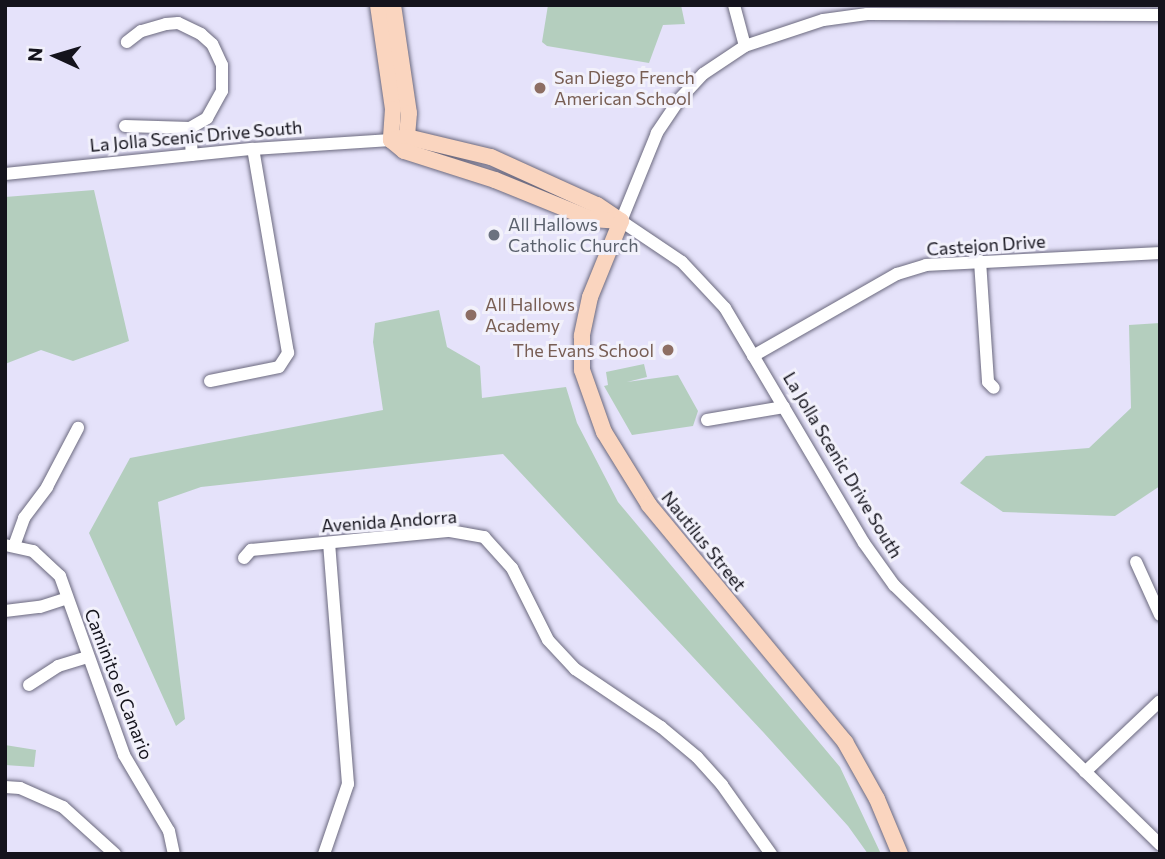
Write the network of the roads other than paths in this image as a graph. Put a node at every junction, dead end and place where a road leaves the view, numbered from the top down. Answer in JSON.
{"nodes":[{"id":1,"x":378,"y":5,"type":"edge"},
{"id":2,"x":393,"y":5,"type":"edge"},
{"id":3,"x":734,"y":5,"type":"edge"},
{"id":4,"x":1160,"y":15,"type":"edge"},
{"id":5,"x":127,"y":42,"type":"dead end"},
{"id":6,"x":745,"y":46,"type":"junction"},
{"id":7,"x":125,"y":126,"type":"dead end"},
{"id":8,"x":190,"y":128,"type":"junction"},
{"id":9,"x":401,"y":142,"type":"junction"},
{"id":10,"x":253,"y":149,"type":"junction"},
{"id":11,"x":192,"y":155,"type":"junction"},
{"id":12,"x":5,"y":174,"type":"edge"},
{"id":13,"x":621,"y":222,"type":"junction"},
{"id":14,"x":1160,"y":253,"type":"edge"},
{"id":15,"x":980,"y":261,"type":"junction"},
{"id":16,"x":754,"y":356,"type":"junction"},
{"id":17,"x":210,"y":381,"type":"dead end"},
{"id":18,"x":994,"y":388,"type":"dead end"},
{"id":19,"x":784,"y":407,"type":"junction"},
{"id":20,"x":707,"y":420,"type":"dead end"},
{"id":21,"x":78,"y":428,"type":"dead end"},
{"id":22,"x":329,"y":542,"type":"junction"},
{"id":23,"x":9,"y":545,"type":"edge"},
{"id":24,"x":244,"y":558,"type":"dead end"},
{"id":25,"x":1136,"y":562,"type":"dead end"},
{"id":26,"x":66,"y":597,"type":"junction"},
{"id":27,"x":5,"y":611,"type":"edge"},
{"id":28,"x":1160,"y":615,"type":"edge"},
{"id":29,"x":87,"y":657,"type":"junction"},
{"id":30,"x":29,"y":685,"type":"dead end"},
{"id":31,"x":1160,"y":701,"type":"edge"},
{"id":32,"x":1085,"y":772,"type":"junction"},
{"id":33,"x":5,"y":787,"type":"edge"},
{"id":34,"x":1160,"y":845,"type":"edge"},
{"id":35,"x":115,"y":854,"type":"edge"},
{"id":36,"x":174,"y":854,"type":"edge"},
{"id":37,"x":324,"y":854,"type":"edge"},
{"id":38,"x":771,"y":854,"type":"edge"},
{"id":39,"x":900,"y":854,"type":"edge"}],
"edges":[{"from":1,"to":9,"type":"main road"},
{"from":2,"to":9,"type":"main road"},
{"from":3,"to":6,"type":"street"},
{"from":4,"to":6,"type":"street"},
{"from":5,"to":8,"type":"street"},
{"from":6,"to":13,"type":"street"},
{"from":7,"to":8,"type":"street"},
{"from":8,"to":11,"type":"street"},
{"from":9,"to":10,"type":"street","name":"La Jolla Scenic Drive South"},
{"from":9,"to":13,"type":"main road","name":"La Jolla Scenic Drive South"},
{"from":10,"to":11,"type":"street","name":"La Jolla Scenic Drive South"},
{"from":10,"to":17,"type":"street"},
{"from":11,"to":12,"type":"street","name":"La Jolla Scenic Drive South"},
{"from":13,"to":16,"type":"street","name":"La Jolla Scenic Drive South"},
{"from":13,"to":39,"type":"main road","name":"Nautilus Street"},
{"from":14,"to":15,"type":"street","name":"Castejon Drive"},
{"from":15,"to":16,"type":"street","name":"Castejon Drive"},
{"from":15,"to":18,"type":"street"},
{"from":16,"to":19,"type":"street","name":"La Jolla Scenic Drive South"},
{"from":19,"to":20,"type":"street"},
{"from":19,"to":32,"type":"street","name":"La Jolla Scenic Drive South"},
{"from":21,"to":23,"type":"street"},
{"from":22,"to":24,"type":"street","name":"Avenida Andorra"},
{"from":22,"to":37,"type":"street"},
{"from":22,"to":38,"type":"street","name":"Avenida Andorra"},
{"from":23,"to":26,"type":"street","name":"Caminito el Canario"},
{"from":25,"to":28,"type":"street"},
{"from":26,"to":27,"type":"street"},
{"from":26,"to":29,"type":"street","name":"Caminito el Canario"},
{"from":29,"to":30,"type":"street"},
{"from":29,"to":36,"type":"street","name":"Caminito el Canario"},
{"from":31,"to":32,"type":"street"},
{"from":32,"to":34,"type":"street","name":"La Jolla Scenic Drive South"},
{"from":33,"to":35,"type":"street"}]}
